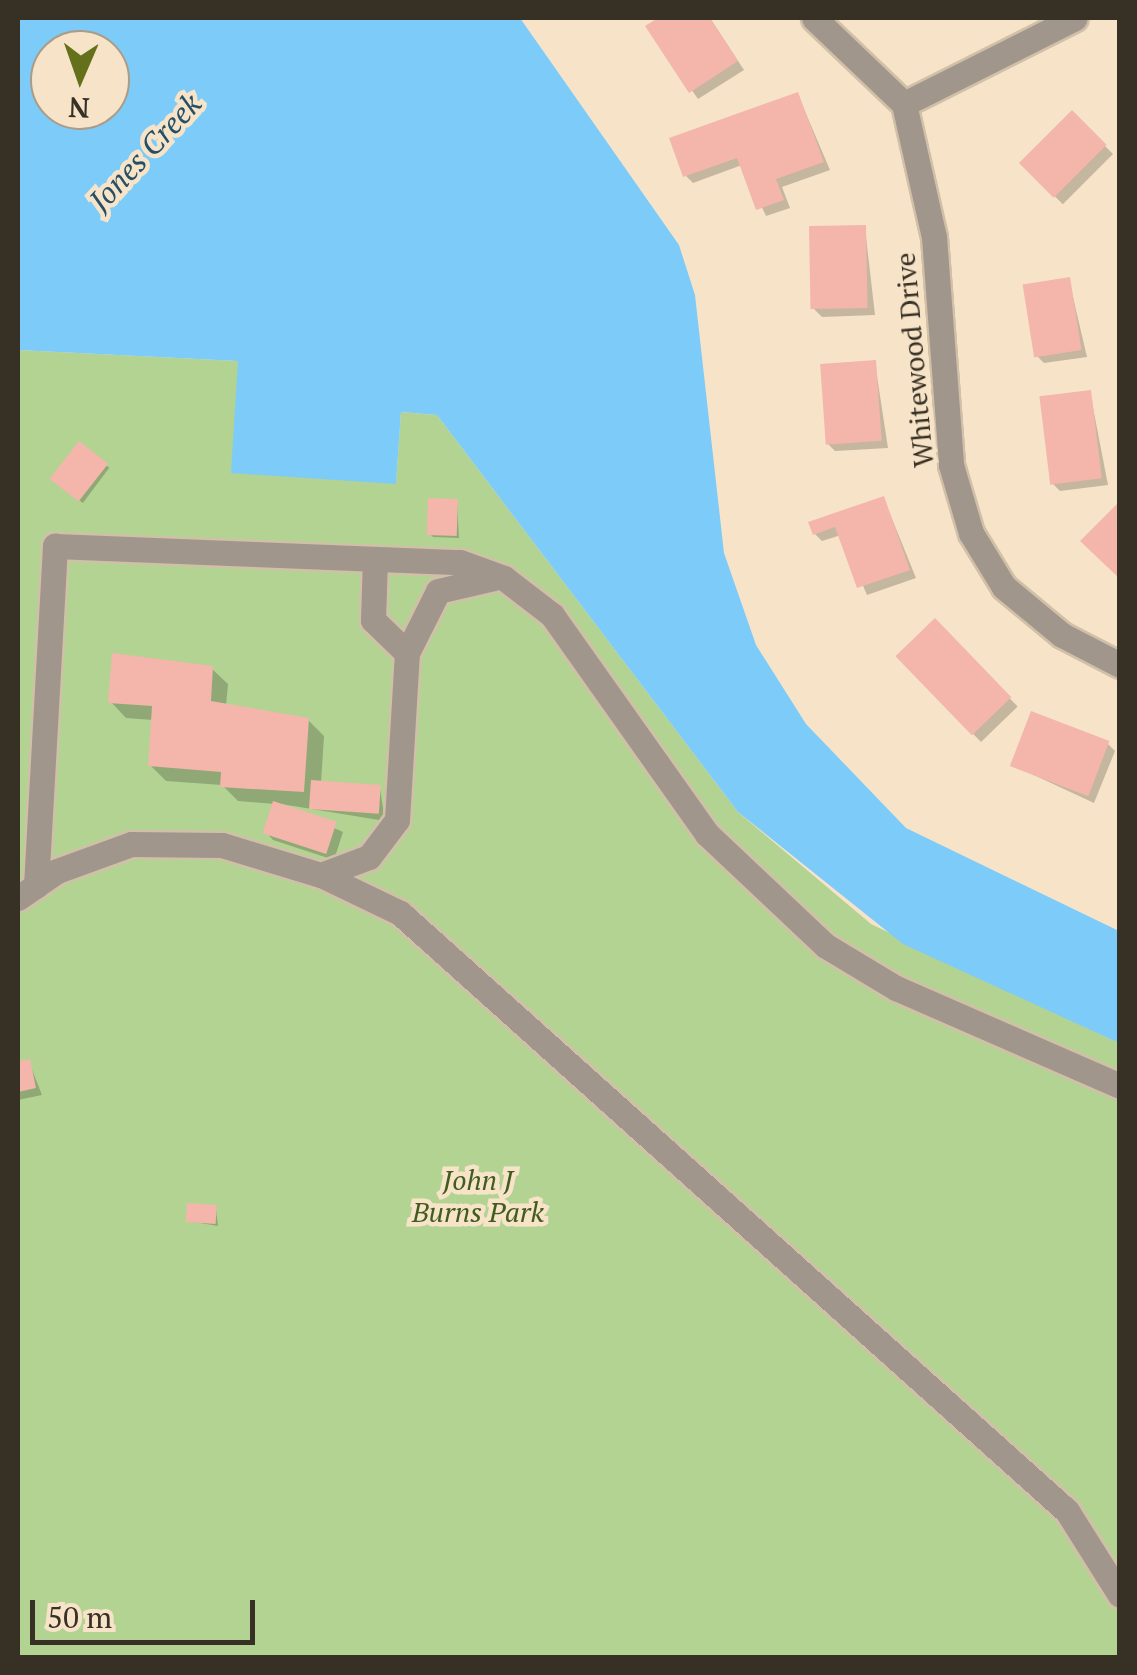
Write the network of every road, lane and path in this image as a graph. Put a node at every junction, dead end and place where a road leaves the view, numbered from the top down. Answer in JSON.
{"nodes":[{"id":1,"x":814,"y":18,"type":"edge"},
{"id":2,"x":1074,"y":18,"type":"edge"},
{"id":3,"x":904,"y":104,"type":"junction"},
{"id":4,"x":374,"y":559,"type":"junction"},
{"id":5,"x":504,"y":578,"type":"junction"},
{"id":6,"x":407,"y":653,"type":"junction"},
{"id":7,"x":1120,"y":665,"type":"edge"},
{"id":8,"x":321,"y":875,"type":"junction"},
{"id":9,"x":27,"y":892,"type":"edge"},
{"id":10,"x":1120,"y":1086,"type":"edge"},
{"id":11,"x":1120,"y":1595,"type":"edge"}],
"edges":[{"from":1,"to":3,"type":"street"},
{"from":2,"to":3,"type":"street"},
{"from":3,"to":7,"type":"street","name":"Whitewood Drive"},
{"from":4,"to":5,"type":"street"},
{"from":4,"to":6,"type":"street"},
{"from":4,"to":9,"type":"street"},
{"from":5,"to":6,"type":"street"},
{"from":5,"to":10,"type":"street"},
{"from":6,"to":8,"type":"street"},
{"from":8,"to":9,"type":"street"},
{"from":8,"to":11,"type":"street"}]}
